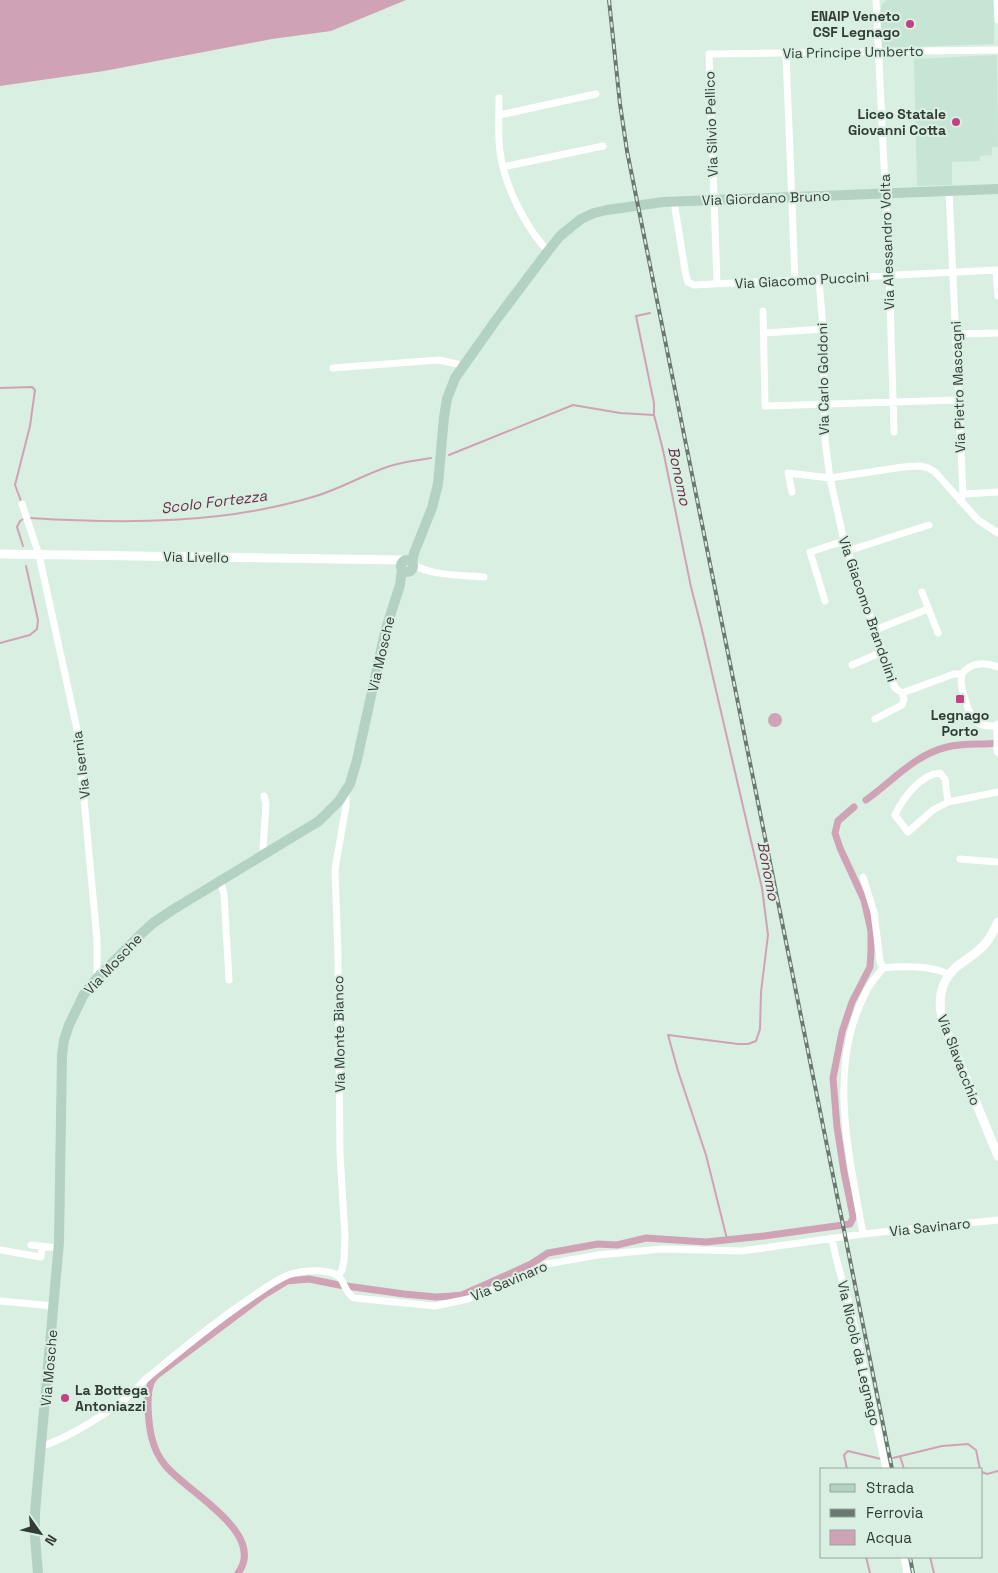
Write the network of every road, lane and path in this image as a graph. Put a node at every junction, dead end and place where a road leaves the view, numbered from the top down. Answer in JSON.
{"nodes":[{"id":1,"x":876,"y":0,"type":"edge"},
{"id":2,"x":997,"y":0,"type":"edge"},
{"id":3,"x":998,"y":20,"type":"edge"},
{"id":4,"x":998,"y":50,"type":"edge"},
{"id":5,"x":879,"y":52,"type":"junction"},
{"id":6,"x":786,"y":53,"type":"junction"},
{"id":7,"x":709,"y":54,"type":"joint"},
{"id":8,"x":596,"y":94,"type":"dead end"},
{"id":9,"x":499,"y":98,"type":"dead end"},
{"id":10,"x":499,"y":115,"type":"junction"},
{"id":11,"x":603,"y":146,"type":"dead end"},
{"id":12,"x":502,"y":167,"type":"junction"},
{"id":13,"x":998,"y":189,"type":"edge"},
{"id":14,"x":949,"y":191,"type":"junction"},
{"id":15,"x":885,"y":193,"type":"junction"},
{"id":16,"x":793,"y":197,"type":"junction"},
{"id":17,"x":714,"y":201,"type":"junction"},
{"id":18,"x":674,"y":202,"type":"junction"},
{"id":19,"x":548,"y":251,"type":"junction"},
{"id":20,"x":997,"y":270,"type":"edge"},
{"id":21,"x":953,"y":272,"type":"junction"},
{"id":22,"x":889,"y":275,"type":"junction"},
{"id":23,"x":819,"y":279,"type":"junction"},
{"id":24,"x":794,"y":280,"type":"junction"},
{"id":25,"x":717,"y":284,"type":"junction"},
{"id":26,"x":998,"y":296,"type":"edge"},
{"id":27,"x":763,"y":311,"type":"dead end"},
{"id":28,"x":823,"y":329,"type":"junction"},
{"id":29,"x":998,"y":333,"type":"edge"},
{"id":30,"x":765,"y":334,"type":"junction"},
{"id":31,"x":956,"y":334,"type":"junction"},
{"id":32,"x":457,"y":364,"type":"dead end"},
{"id":33,"x":333,"y":368,"type":"dead end"},
{"id":34,"x":959,"y":400,"type":"junction"},
{"id":35,"x":893,"y":402,"type":"junction"},
{"id":36,"x":823,"y":404,"type":"junction"},
{"id":37,"x":894,"y":432,"type":"dead end"},
{"id":38,"x":830,"y":478,"type":"junction"},
{"id":39,"x":792,"y":492,"type":"dead end"},
{"id":40,"x":998,"y":492,"type":"edge"},
{"id":41,"x":961,"y":497,"type":"junction"},
{"id":42,"x":22,"y":504,"type":"dead end"},
{"id":43,"x":929,"y":525,"type":"dead end"},
{"id":44,"x":998,"y":533,"type":"edge"},
{"id":45,"x":844,"y":541,"type":"junction"},
{"id":46,"x":847,"y":551,"type":"junction"},
{"id":47,"x":0,"y":554,"type":"edge"},
{"id":48,"x":39,"y":555,"type":"junction"},
{"id":49,"x":409,"y":565,"type":"junction"},
{"id":50,"x":484,"y":577,"type":"dead end"},
{"id":51,"x":922,"y":592,"type":"dead end"},
{"id":52,"x":825,"y":601,"type":"dead end"},
{"id":53,"x":928,"y":609,"type":"junction"},
{"id":54,"x":875,"y":630,"type":"junction"},
{"id":55,"x":938,"y":634,"type":"dead end"},
{"id":56,"x":882,"y":652,"type":"junction"},
{"id":57,"x":852,"y":665,"type":"dead end"},
{"id":58,"x":998,"y":667,"type":"edge"},
{"id":59,"x":962,"y":674,"type":"junction"},
{"id":60,"x":902,"y":693,"type":"junction"},
{"id":61,"x":875,"y":719,"type":"dead end"},
{"id":62,"x":998,"y":725,"type":"edge"},
{"id":63,"x":997,"y":736,"type":"edge"},
{"id":64,"x":998,"y":751,"type":"edge"},
{"id":65,"x":346,"y":792,"type":"junction"},
{"id":66,"x":998,"y":792,"type":"edge"},
{"id":67,"x":264,"y":796,"type":"dead end"},
{"id":68,"x":948,"y":802,"type":"junction"},
{"id":69,"x":265,"y":853,"type":"junction"},
{"id":70,"x":960,"y":859,"type":"dead end"},
{"id":71,"x":998,"y":862,"type":"edge"},
{"id":72,"x":863,"y":877,"type":"dead end"},
{"id":73,"x":220,"y":881,"type":"junction"},
{"id":74,"x":998,"y":922,"type":"edge"},
{"id":75,"x":883,"y":968,"type":"junction"},
{"id":76,"x":950,"y":975,"type":"junction"},
{"id":77,"x":97,"y":978,"type":"junction"},
{"id":78,"x":229,"y":980,"type":"dead end"},
{"id":79,"x":998,"y":1156,"type":"edge"},
{"id":80,"x":998,"y":1220,"type":"edge"},
{"id":81,"x":863,"y":1234,"type":"junction"},
{"id":82,"x":832,"y":1238,"type":"junction"},
{"id":83,"x":31,"y":1245,"type":"dead end"},
{"id":84,"x":42,"y":1246,"type":"junction"},
{"id":85,"x":59,"y":1248,"type":"junction"},
{"id":86,"x":0,"y":1250,"type":"edge"},
{"id":87,"x":338,"y":1276,"type":"junction"},
{"id":88,"x":0,"y":1301,"type":"edge"},
{"id":89,"x":54,"y":1306,"type":"junction"},
{"id":90,"x":42,"y":1446,"type":"junction"},
{"id":91,"x":886,"y":1468,"type":"edge"},
{"id":92,"x":904,"y":1558,"type":"edge"},
{"id":93,"x":38,"y":1573,"type":"edge"},
{"id":94,"x":907,"y":1573,"type":"edge"}],
"edges":[{"from":1,"to":5,"type":"street","name":"Via Alessandro Volta"},
{"from":2,"to":3,"type":"street"},
{"from":4,"to":5,"type":"street","name":"Via Principe Umberto"},
{"from":5,"to":6,"type":"street","name":"Via Principe Umberto"},
{"from":5,"to":15,"type":"street","name":"Via Alessandro Volta"},
{"from":6,"to":7,"type":"street","name":"Via Principe Umberto"},
{"from":6,"to":16,"type":"street"},
{"from":7,"to":17,"type":"street","name":"Via Silvio Pellico"},
{"from":8,"to":10,"type":"street"},
{"from":9,"to":10,"type":"street"},
{"from":10,"to":12,"type":"street"},
{"from":11,"to":12,"type":"street"},
{"from":12,"to":19,"type":"street"},
{"from":13,"to":14,"type":"main road","name":"Via Giordano Bruno"},
{"from":14,"to":15,"type":"main road","name":"Via Giordano Bruno"},
{"from":14,"to":21,"type":"street","name":"Via Pietro Mascagni"},
{"from":15,"to":16,"type":"main road","name":"Via Giordano Bruno"},
{"from":15,"to":22,"type":"street","name":"Via Alessandro Volta"},
{"from":16,"to":17,"type":"main road","name":"Via Giordano Bruno"},
{"from":16,"to":24,"type":"street"},
{"from":17,"to":18,"type":"main road","name":"Via Giordano Bruno"},
{"from":17,"to":25,"type":"street","name":"Via Silvio Pellico"},
{"from":18,"to":19,"type":"main road","name":"Via Giordano Bruno"},
{"from":18,"to":25,"type":"street","name":"Via Giacomo Puccini"},
{"from":19,"to":49,"type":"main road","name":"Via Mosche"},
{"from":20,"to":21,"type":"street","name":"Via Giacomo Puccini"},
{"from":20,"to":26,"type":"street"},
{"from":21,"to":22,"type":"street","name":"Via Giacomo Puccini"},
{"from":21,"to":31,"type":"street","name":"Via Pietro Mascagni"},
{"from":22,"to":23,"type":"street","name":"Via Giacomo Puccini"},
{"from":22,"to":35,"type":"street","name":"Via Alessandro Volta"},
{"from":23,"to":24,"type":"street","name":"Via Giacomo Puccini"},
{"from":23,"to":28,"type":"street","name":"Via Carlo Goldoni"},
{"from":24,"to":25,"type":"street","name":"Via Giacomo Puccini"},
{"from":27,"to":30,"type":"street"},
{"from":28,"to":30,"type":"street"},
{"from":28,"to":36,"type":"street","name":"Via Carlo Goldoni"},
{"from":29,"to":31,"type":"street"},
{"from":30,"to":36,"type":"street"},
{"from":31,"to":34,"type":"street","name":"Via Pietro Mascagni"},
{"from":32,"to":33,"type":"street"},
{"from":34,"to":35,"type":"street"},
{"from":34,"to":41,"type":"street","name":"Via Pietro Mascagni"},
{"from":35,"to":36,"type":"street"},
{"from":35,"to":37,"type":"street","name":"Via Alessandro Volta"},
{"from":36,"to":38,"type":"street","name":"Via Carlo Goldoni"},
{"from":38,"to":39,"type":"street"},
{"from":38,"to":41,"type":"street"},
{"from":38,"to":45,"type":"street","name":"Via Giacomo Brandolini"},
{"from":40,"to":41,"type":"street"},
{"from":41,"to":44,"type":"street"},
{"from":42,"to":48,"type":"street","name":"Via Isernia"},
{"from":43,"to":46,"type":"street"},
{"from":45,"to":46,"type":"street","name":"Via Giacomo Brandolini"},
{"from":45,"to":52,"type":"street"},
{"from":46,"to":54,"type":"street","name":"Via Giacomo Brandolini"},
{"from":47,"to":48,"type":"street","name":"Via Livello"},
{"from":48,"to":49,"type":"street","name":"Via Livello"},
{"from":48,"to":77,"type":"street","name":"Via Isernia"},
{"from":49,"to":50,"type":"street"},
{"from":49,"to":65,"type":"main road","name":"Via Mosche"},
{"from":51,"to":53,"type":"street"},
{"from":53,"to":54,"type":"street"},
{"from":53,"to":55,"type":"street"},
{"from":54,"to":56,"type":"street","name":"Via Giacomo Brandolini"},
{"from":56,"to":57,"type":"street"},
{"from":56,"to":60,"type":"street","name":"Via Giacomo Brandolini"},
{"from":58,"to":59,"type":"street","name":"Via Giacomo Brandolini"},
{"from":59,"to":60,"type":"street","name":"Via Giacomo Brandolini"},
{"from":59,"to":62,"type":"street"},
{"from":60,"to":61,"type":"street"},
{"from":62,"to":63,"type":"street"},
{"from":63,"to":64,"type":"street"},
{"from":65,"to":69,"type":"main road","name":"Via Mosche"},
{"from":65,"to":87,"type":"street","name":"Via Monte Bianco"},
{"from":66,"to":68,"type":"street"},
{"from":67,"to":69,"type":"street"},
{"from":68,"to":68,"type":"street"},
{"from":69,"to":73,"type":"main road","name":"Via Mosche"},
{"from":70,"to":71,"type":"street"},
{"from":72,"to":75,"type":"street"},
{"from":73,"to":77,"type":"main road","name":"Via Mosche"},
{"from":73,"to":78,"type":"street"},
{"from":74,"to":76,"type":"street","name":"Via Slavacchio"},
{"from":75,"to":76,"type":"street"},
{"from":75,"to":81,"type":"street"},
{"from":76,"to":79,"type":"street","name":"Via Slavacchio"},
{"from":77,"to":85,"type":"main road","name":"Via Mosche"},
{"from":80,"to":81,"type":"street","name":"Via Savinaro"},
{"from":81,"to":82,"type":"street","name":"Via Savinaro"},
{"from":82,"to":87,"type":"street","name":"Via Savinaro"},
{"from":82,"to":91,"type":"street","name":"Via Nicolò da Legnago"},
{"from":83,"to":84,"type":"street"},
{"from":84,"to":85,"type":"street"},
{"from":84,"to":86,"type":"street"},
{"from":85,"to":89,"type":"main road","name":"Via Mosche"},
{"from":87,"to":90,"type":"street"},
{"from":88,"to":89,"type":"street"},
{"from":89,"to":90,"type":"main road","name":"Via Mosche"},
{"from":90,"to":93,"type":"main road","name":"Via Mosche"},
{"from":92,"to":94,"type":"street"}]}
